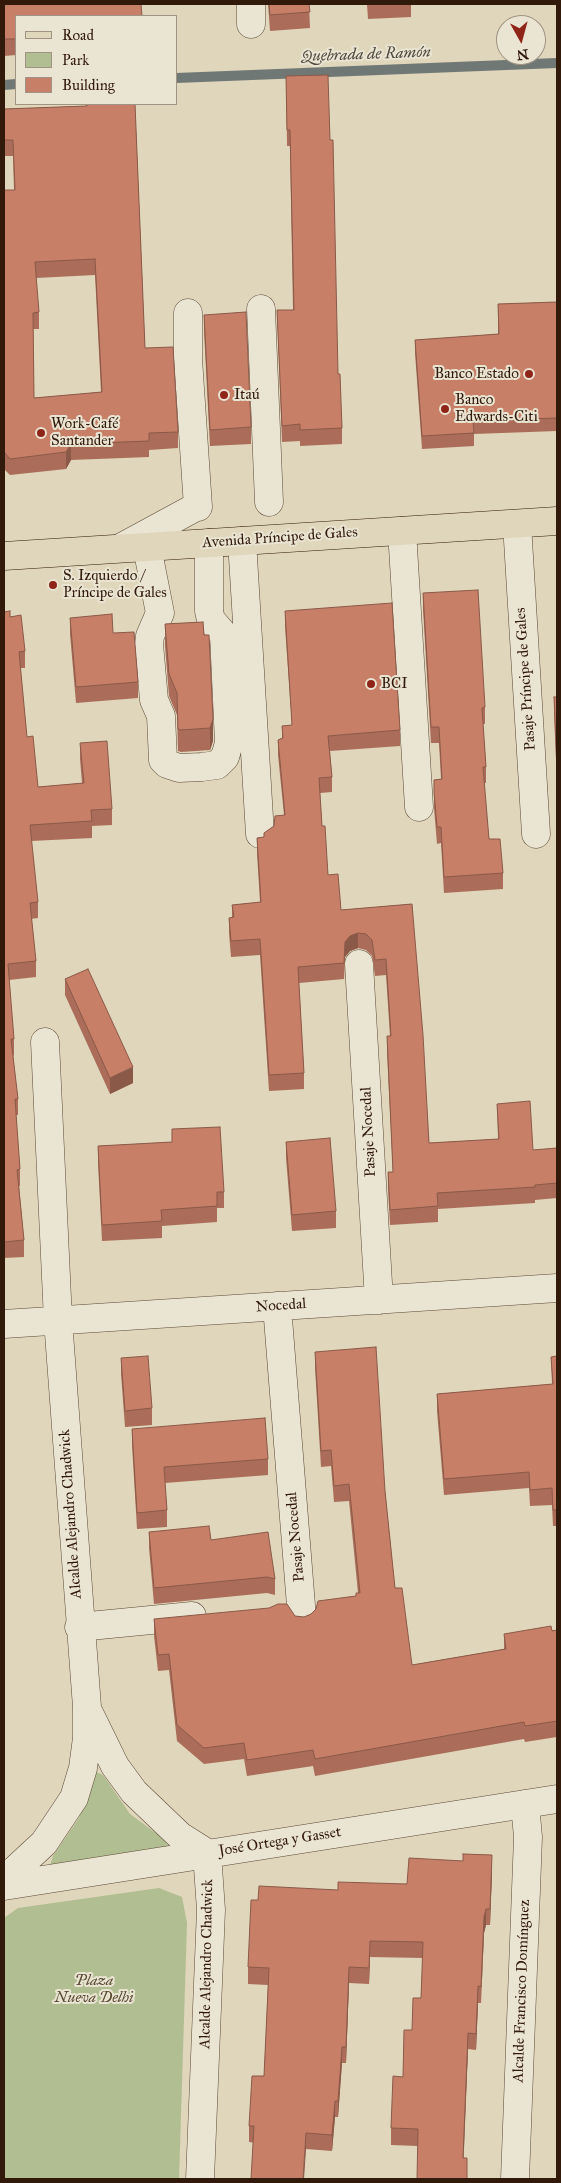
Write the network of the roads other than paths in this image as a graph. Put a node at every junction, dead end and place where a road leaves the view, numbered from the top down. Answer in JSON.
{"nodes":[{"id":1,"x":261,"y":309,"type":"dead end"},
{"id":2,"x":188,"y":313,"type":"dead end"},
{"id":3,"x":268,"y":502,"type":"dead end"},
{"id":4,"x":557,"y":521,"type":"edge"},
{"id":5,"x":517,"y":524,"type":"junction"},
{"id":6,"x":402,"y":531,"type":"junction"},
{"id":7,"x":242,"y":541,"type":"junction"},
{"id":8,"x":209,"y":543,"type":"junction"},
{"id":9,"x":147,"y":547,"type":"junction"},
{"id":10,"x":118,"y":548,"type":"junction"},
{"id":11,"x":10,"y":551,"type":"edge"},
{"id":12,"x":419,"y":806,"type":"dead end"},
{"id":13,"x":260,"y":834,"type":"dead end"},
{"id":14,"x":536,"y":834,"type":"dead end"},
{"id":15,"x":359,"y":964,"type":"dead end"},
{"id":16,"x":45,"y":1042,"type":"dead end"},
{"id":17,"x":557,"y":1288,"type":"edge"},
{"id":18,"x":379,"y":1300,"type":"junction"},
{"id":19,"x":277,"y":1306,"type":"junction"},
{"id":20,"x":58,"y":1320,"type":"junction"},
{"id":21,"x":4,"y":1324,"type":"edge"},
{"id":22,"x":219,"y":1614,"type":"edge"},
{"id":23,"x":302,"y":1618,"type":"edge"},
{"id":24,"x":79,"y":1627,"type":"junction"},
{"id":25,"x":86,"y":1707,"type":"junction"},
{"id":26,"x":557,"y":1799,"type":"edge"},
{"id":27,"x":525,"y":1804,"type":"junction"},
{"id":28,"x":207,"y":1853,"type":"junction"},
{"id":29,"x":4,"y":1880,"type":"edge"},
{"id":30,"x":4,"y":1886,"type":"edge"},
{"id":31,"x":200,"y":2179,"type":"edge"},
{"id":32,"x":515,"y":2179,"type":"edge"}],
"edges":[{"from":1,"to":3,"type":"street"},
{"from":2,"to":10,"type":"street"},
{"from":4,"to":5,"type":"main road","name":"Avenida Príncipe de Gales"},
{"from":5,"to":6,"type":"main road","name":"Avenida Príncipe de Gales"},
{"from":5,"to":14,"type":"street","name":"Pasaje Príncipe de Gales"},
{"from":6,"to":7,"type":"main road","name":"Avenida Príncipe de Gales"},
{"from":6,"to":12,"type":"street"},
{"from":7,"to":8,"type":"main road","name":"Avenida Príncipe de Gales"},
{"from":7,"to":13,"type":"street"},
{"from":8,"to":9,"type":"main road","name":"Avenida Príncipe de Gales"},
{"from":8,"to":9,"type":"street"},
{"from":9,"to":10,"type":"main road","name":"Avenida Príncipe de Gales"},
{"from":10,"to":11,"type":"main road","name":"Avenida Príncipe de Gales"},
{"from":15,"to":18,"type":"street","name":"Pasaje Nocedal"},
{"from":16,"to":20,"type":"street"},
{"from":17,"to":18,"type":"street","name":"Nocedal"},
{"from":18,"to":19,"type":"street","name":"Nocedal"},
{"from":19,"to":20,"type":"street","name":"Nocedal"},
{"from":19,"to":23,"type":"street","name":"Pasaje Nocedal"},
{"from":20,"to":21,"type":"street","name":"Nocedal"},
{"from":20,"to":24,"type":"street","name":"Alcalde Alejandro Chadwick"},
{"from":22,"to":24,"type":"street"},
{"from":24,"to":25,"type":"street","name":"Alcalde Alejandro Chadwick"},
{"from":25,"to":28,"type":"street","name":"Alcalde Alejandro Chadwick"},
{"from":25,"to":29,"type":"street","name":"Alcalde Alejandro Chadwick"},
{"from":26,"to":27,"type":"street","name":"José Ortega y Gasset"},
{"from":27,"to":28,"type":"street","name":"José Ortega y Gasset"},
{"from":27,"to":32,"type":"street","name":"Alcalde Francisco Domínguez"},
{"from":28,"to":30,"type":"street","name":"José Ortega y Gasset"},
{"from":28,"to":31,"type":"street","name":"Alcalde Alejandro Chadwick"}]}
